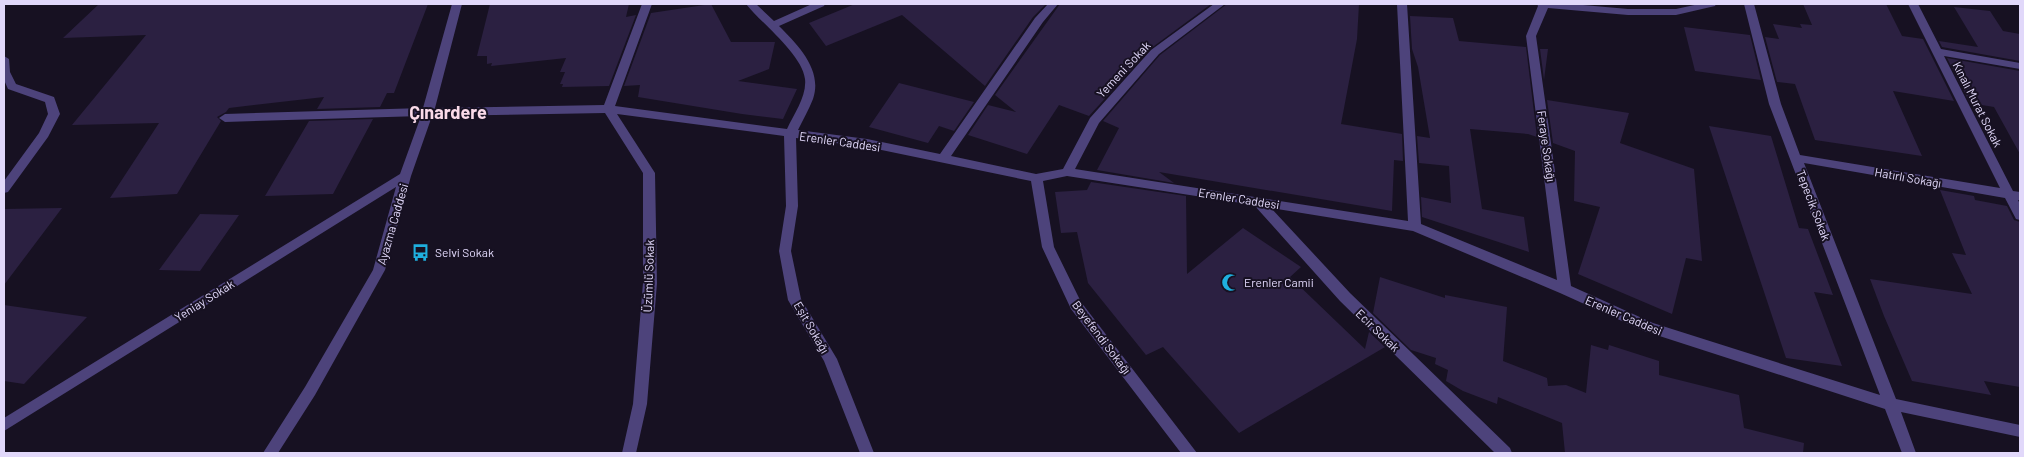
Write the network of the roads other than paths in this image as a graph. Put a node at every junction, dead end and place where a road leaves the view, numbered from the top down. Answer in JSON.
{"nodes":[{"id":1,"x":457,"y":4,"type":"edge"},
{"id":2,"x":647,"y":4,"type":"edge"},
{"id":3,"x":751,"y":4,"type":"edge"},
{"id":4,"x":820,"y":4,"type":"edge"},
{"id":5,"x":1054,"y":4,"type":"edge"},
{"id":6,"x":1220,"y":4,"type":"edge"},
{"id":7,"x":1402,"y":4,"type":"edge"},
{"id":8,"x":1543,"y":4,"type":"edge"},
{"id":9,"x":1568,"y":4,"type":"edge"},
{"id":10,"x":1710,"y":4,"type":"edge"},
{"id":11,"x":1749,"y":4,"type":"edge"},
{"id":12,"x":1913,"y":4,"type":"edge"},
{"id":13,"x":774,"y":25,"type":"junction"},
{"id":14,"x":1936,"y":51,"type":"junction"},
{"id":15,"x":4,"y":59,"type":"edge"},
{"id":16,"x":2020,"y":66,"type":"edge"},
{"id":17,"x":608,"y":109,"type":"junction"},
{"id":18,"x":428,"y":112,"type":"junction"},
{"id":19,"x":225,"y":118,"type":"dead end"},
{"id":20,"x":790,"y":134,"type":"junction"},
{"id":21,"x":1797,"y":158,"type":"junction"},
{"id":22,"x":942,"y":160,"type":"junction"},
{"id":23,"x":1066,"y":172,"type":"junction"},
{"id":24,"x":405,"y":176,"type":"junction"},
{"id":25,"x":1036,"y":178,"type":"junction"},
{"id":26,"x":4,"y":189,"type":"edge"},
{"id":27,"x":2014,"y":195,"type":"edge"},
{"id":28,"x":1258,"y":201,"type":"junction"},
{"id":29,"x":2020,"y":216,"type":"edge"},
{"id":30,"x":1415,"y":227,"type":"junction"},
{"id":31,"x":1566,"y":289,"type":"junction"},
{"id":32,"x":1889,"y":404,"type":"junction"},
{"id":33,"x":4,"y":425,"type":"edge"},
{"id":34,"x":2020,"y":431,"type":"edge"},
{"id":35,"x":270,"y":453,"type":"edge"},
{"id":36,"x":630,"y":453,"type":"edge"},
{"id":37,"x":868,"y":453,"type":"edge"},
{"id":38,"x":1190,"y":453,"type":"edge"},
{"id":39,"x":1505,"y":453,"type":"edge"},
{"id":40,"x":1909,"y":453,"type":"edge"}],
"edges":[{"from":1,"to":18,"type":"street","name":"Ayazma Caddesi"},
{"from":2,"to":17,"type":"street"},
{"from":3,"to":13,"type":"street"},
{"from":4,"to":13,"type":"street"},
{"from":5,"to":22,"type":"street"},
{"from":6,"to":23,"type":"street","name":"Yemeni Sokak"},
{"from":7,"to":30,"type":"street"},
{"from":8,"to":9,"type":"street"},
{"from":8,"to":31,"type":"street","name":"Feraye Sokağı"},
{"from":9,"to":10,"type":"street"},
{"from":11,"to":21,"type":"street","name":"Tepecik Sokak"},
{"from":12,"to":14,"type":"street","name":"Kınalı Murat Sokak"},
{"from":13,"to":20,"type":"street"},
{"from":14,"to":16,"type":"street"},
{"from":14,"to":27,"type":"street","name":"Kınalı Murat Sokak"},
{"from":15,"to":26,"type":"street"},
{"from":17,"to":18,"type":"street","name":"Erenler Caddesi"},
{"from":17,"to":20,"type":"street","name":"Erenler Caddesi"},
{"from":17,"to":36,"type":"street","name":"Üzümlü Sokak"},
{"from":18,"to":19,"type":"street","name":"Erenler Caddesi"},
{"from":18,"to":24,"type":"street","name":"Ayazma Caddesi"},
{"from":20,"to":22,"type":"street","name":"Erenler Caddesi"},
{"from":20,"to":37,"type":"street","name":"Eşit Sokağı"},
{"from":21,"to":27,"type":"street","name":"Hatırlı Sokağı"},
{"from":21,"to":32,"type":"street","name":"Tepecik Sokak"},
{"from":22,"to":25,"type":"street","name":"Erenler Caddesi"},
{"from":23,"to":25,"type":"street","name":"Erenler Caddesi"},
{"from":23,"to":28,"type":"street","name":"Erenler Caddesi"},
{"from":24,"to":33,"type":"street","name":"Yeniay Sokak"},
{"from":24,"to":35,"type":"street","name":"Ayazma Caddesi"},
{"from":25,"to":38,"type":"street","name":"Beyefendi Sokağı"},
{"from":27,"to":29,"type":"street","name":"Kınalı Murat Sokak"},
{"from":28,"to":30,"type":"street","name":"Erenler Caddesi"},
{"from":28,"to":39,"type":"street","name":"Ecir Sokak"},
{"from":30,"to":31,"type":"street","name":"Erenler Caddesi"},
{"from":31,"to":32,"type":"street","name":"Erenler Caddesi"},
{"from":32,"to":34,"type":"street","name":"Erenler Caddesi"},
{"from":32,"to":40,"type":"street","name":"Tepecik Sokak"}]}
